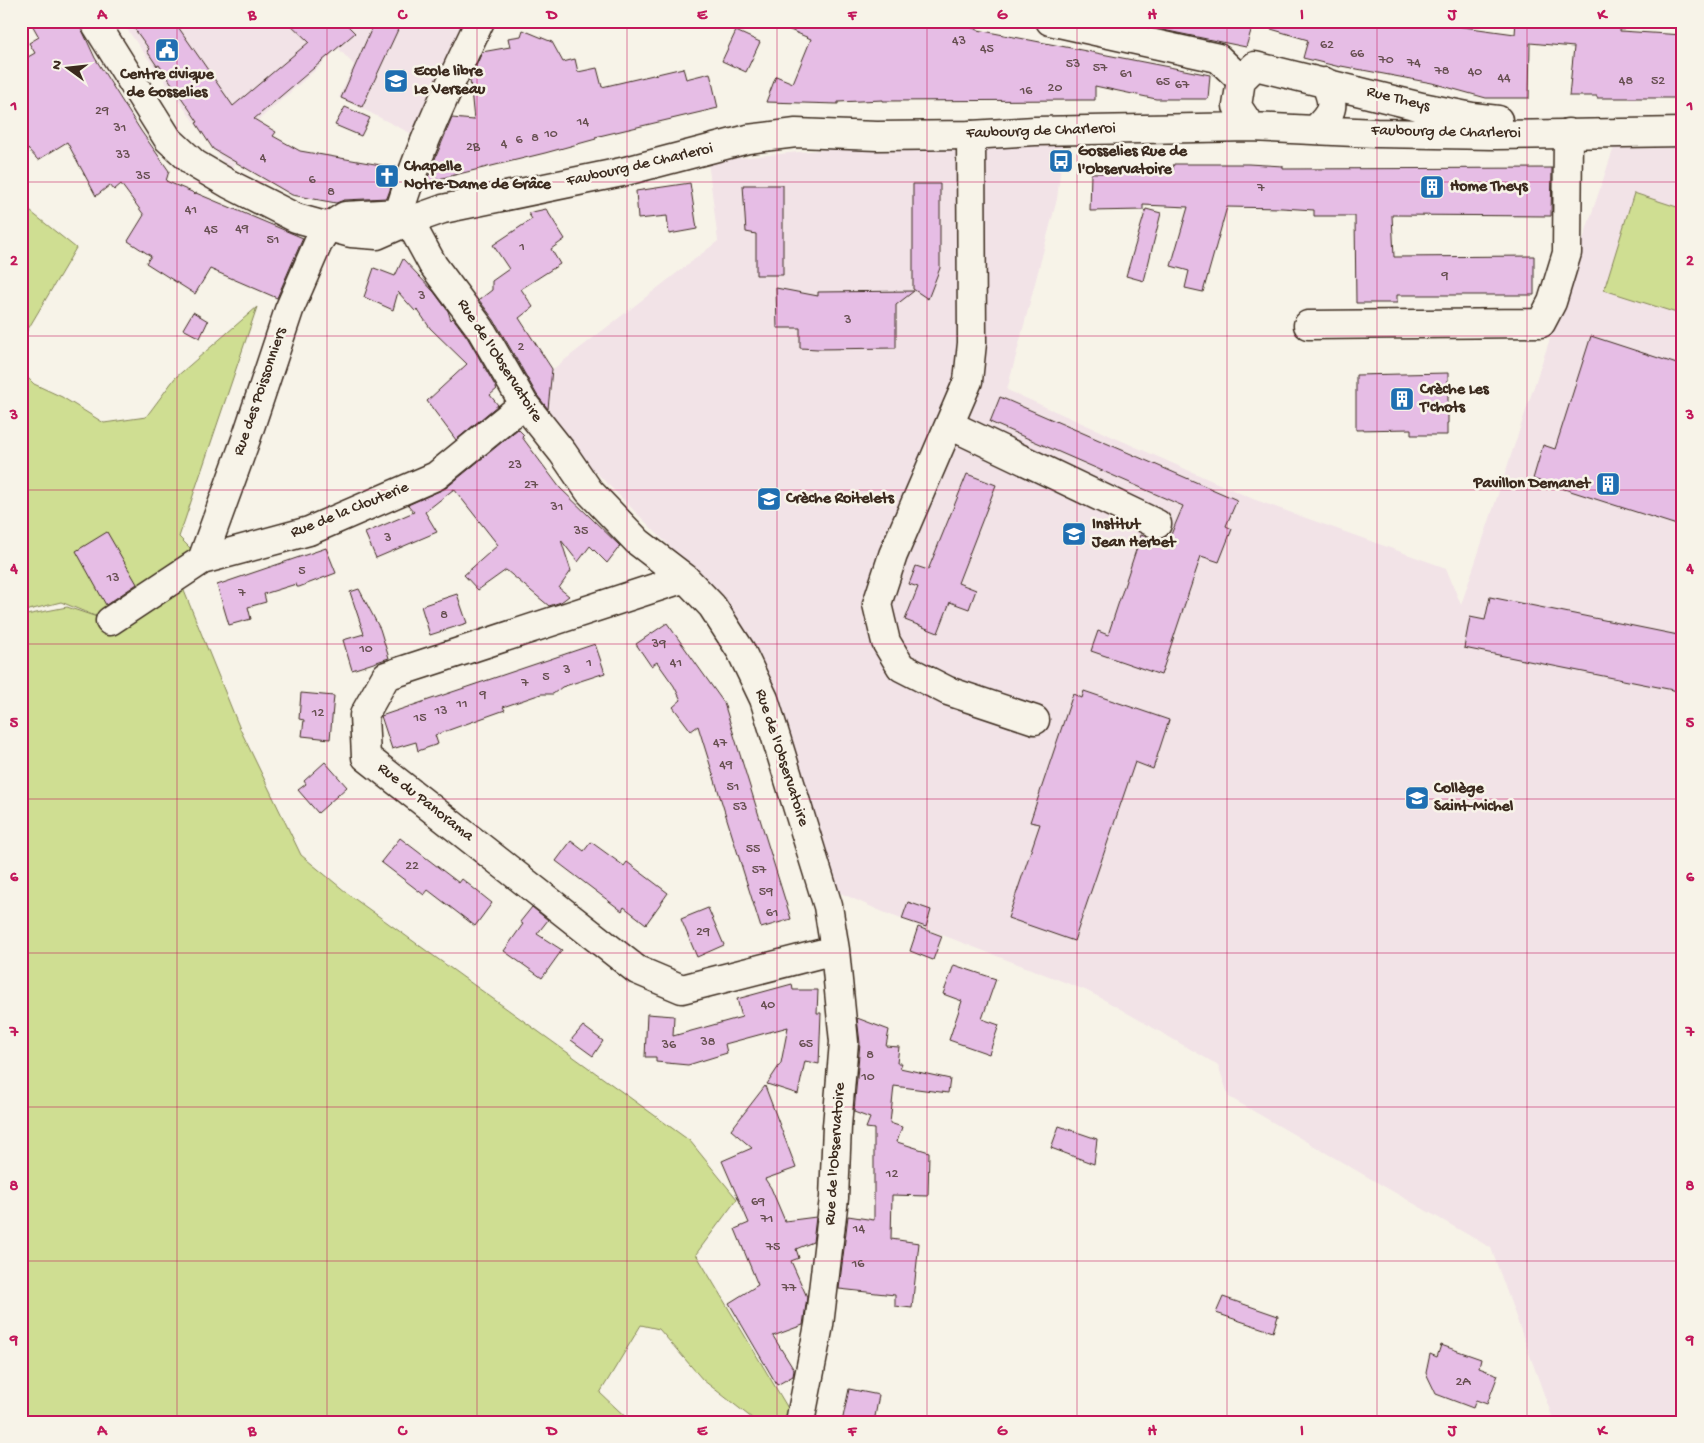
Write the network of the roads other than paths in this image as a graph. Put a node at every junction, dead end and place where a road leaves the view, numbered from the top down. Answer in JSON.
{"nodes":[{"id":1,"x":94,"y":21,"type":"edge"},
{"id":2,"x":480,"y":21,"type":"edge"},
{"id":3,"x":1050,"y":21,"type":"edge"},
{"id":4,"x":1241,"y":80,"type":"junction"},
{"id":5,"x":1325,"y":82,"type":"junction"},
{"id":6,"x":1683,"y":118,"type":"edge"},
{"id":7,"x":1236,"y":120,"type":"junction"},
{"id":8,"x":1316,"y":129,"type":"junction"},
{"id":9,"x":1683,"y":132,"type":"edge"},
{"id":10,"x":1568,"y":133,"type":"junction"},
{"id":11,"x":972,"y":135,"type":"junction"},
{"id":12,"x":404,"y":217,"type":"junction"},
{"id":13,"x":328,"y":227,"type":"junction"},
{"id":14,"x":1308,"y":324,"type":"dead end"},
{"id":15,"x":524,"y":404,"type":"junction"},
{"id":16,"x":950,"y":425,"type":"junction"},
{"id":17,"x":1157,"y":524,"type":"dead end"},
{"id":18,"x":202,"y":560,"type":"junction"},
{"id":19,"x":685,"y":578,"type":"junction"},
{"id":20,"x":110,"y":621,"type":"dead end"},
{"id":21,"x":1035,"y":720,"type":"dead end"},
{"id":22,"x":835,"y":950,"type":"junction"},
{"id":23,"x":800,"y":1422,"type":"edge"}],
"edges":[{"from":1,"to":13,"type":"street","name":"Faubourg de Charleroi"},
{"from":2,"to":12,"type":"street"},
{"from":3,"to":4,"type":"street"},
{"from":4,"to":5,"type":"street","name":"Rue Theys"},
{"from":4,"to":7,"type":"street"},
{"from":5,"to":6,"type":"street","name":"Rue Theys"},
{"from":5,"to":8,"type":"street"},
{"from":7,"to":8,"type":"street","name":"Faubourg de Charleroi"},
{"from":7,"to":11,"type":"street","name":"Faubourg de Charleroi"},
{"from":8,"to":10,"type":"street","name":"Faubourg de Charleroi"},
{"from":9,"to":10,"type":"street","name":"Faubourg de Charleroi"},
{"from":10,"to":14,"type":"street"},
{"from":11,"to":12,"type":"street","name":"Faubourg de Charleroi"},
{"from":11,"to":16,"type":"street"},
{"from":12,"to":13,"type":"street","name":"Faubourg de Charleroi"},
{"from":12,"to":15,"type":"street","name":"Rue de l'Observatoire"},
{"from":13,"to":18,"type":"street","name":"Rue des Poissonniers"},
{"from":15,"to":18,"type":"street","name":"Rue de la Clouterie"},
{"from":15,"to":19,"type":"street","name":"Rue de l'Observatoire"},
{"from":16,"to":17,"type":"street"},
{"from":16,"to":21,"type":"street"},
{"from":18,"to":20,"type":"street","name":"Rue de la Clouterie"},
{"from":19,"to":22,"type":"street","name":"Rue de l'Observatoire"},
{"from":19,"to":22,"type":"street","name":"Rue du Panorama"},
{"from":22,"to":23,"type":"street","name":"Rue de l'Observatoire"}]}
